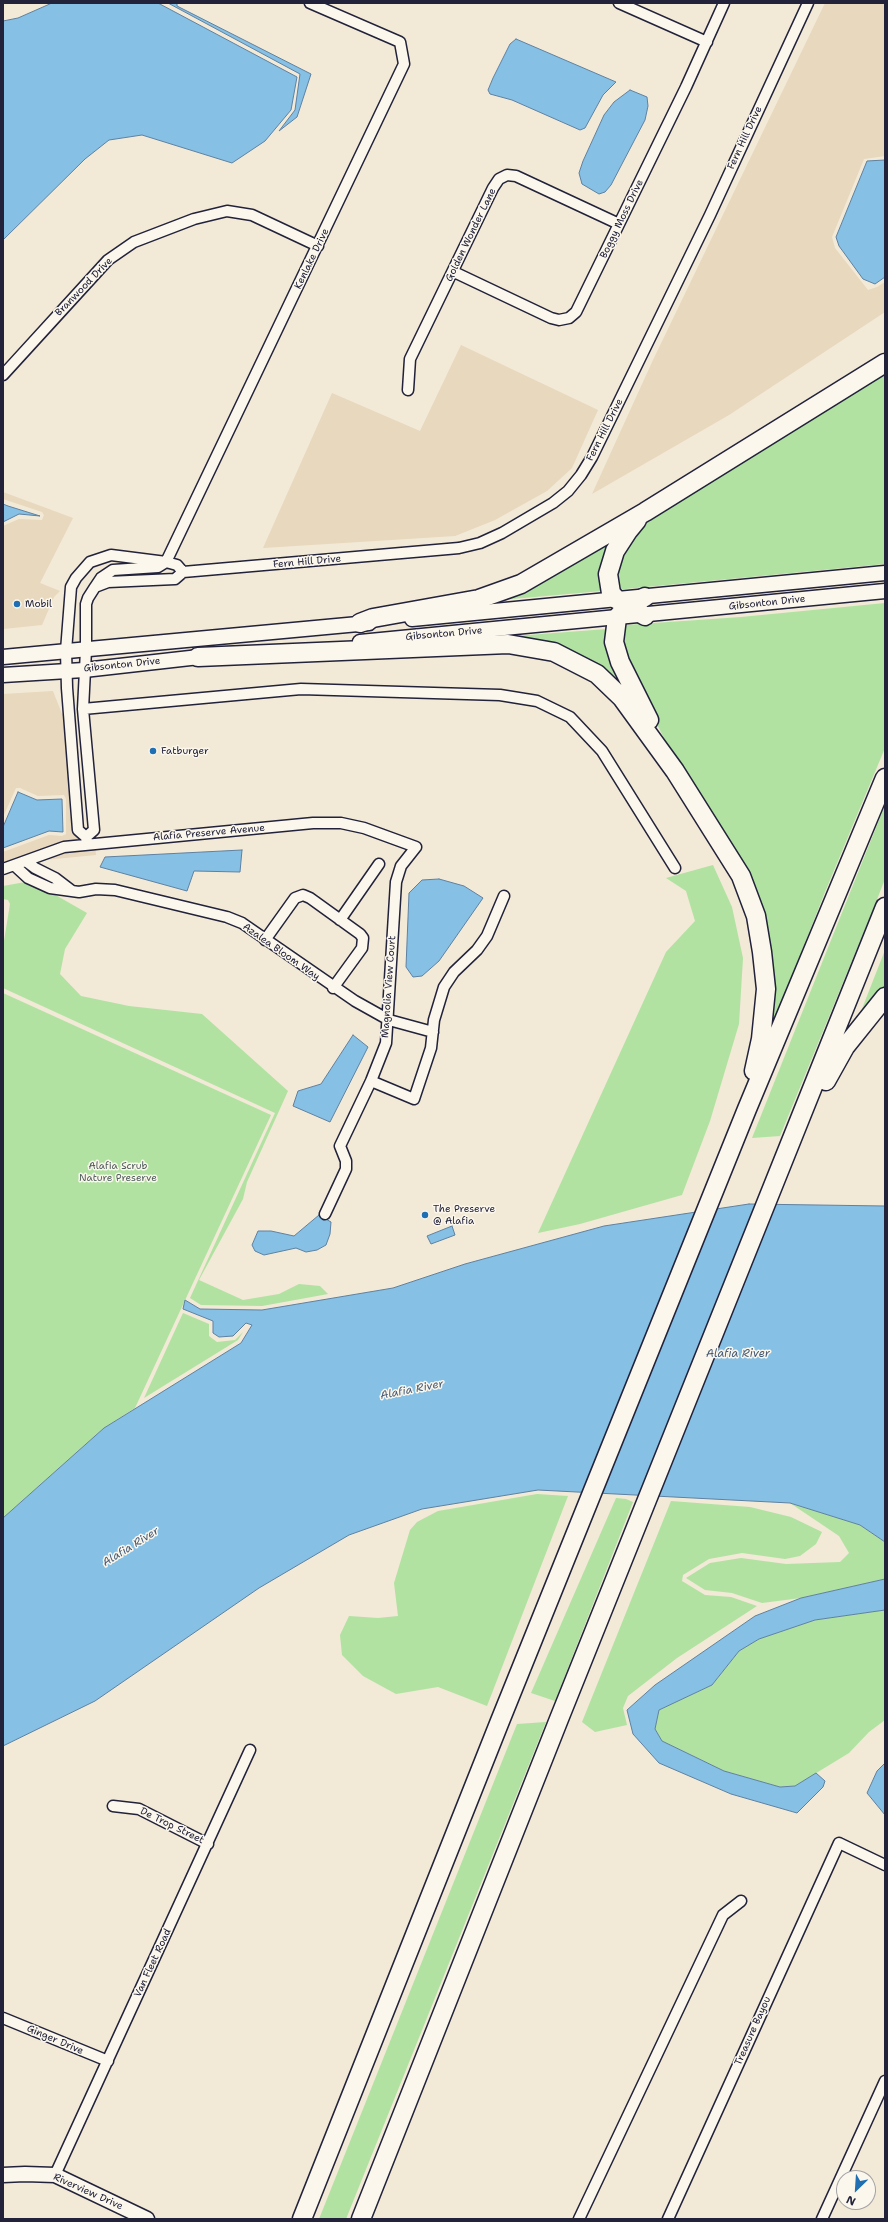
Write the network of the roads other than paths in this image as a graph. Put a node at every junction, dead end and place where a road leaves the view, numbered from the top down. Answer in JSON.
{"nodes":[{"id":1,"x":310,"y":3,"type":"edge"},
{"id":2,"x":619,"y":3,"type":"edge"},
{"id":3,"x":724,"y":3,"type":"edge"},
{"id":4,"x":808,"y":3,"type":"edge"},
{"id":5,"x":707,"y":42,"type":"junction"},
{"id":6,"x":619,"y":224,"type":"junction"},
{"id":7,"x":318,"y":246,"type":"junction"},
{"id":8,"x":454,"y":272,"type":"junction"},
{"id":9,"x":885,"y":363,"type":"edge"},
{"id":10,"x":3,"y":375,"type":"edge"},
{"id":11,"x":408,"y":390,"type":"dead end"},
{"id":12,"x":644,"y":512,"type":"junction"},
{"id":13,"x":166,"y":562,"type":"junction"},
{"id":14,"x":183,"y":572,"type":"junction"},
{"id":15,"x":885,"y":573,"type":"edge"},
{"id":16,"x":96,"y":587,"type":"junction"},
{"id":17,"x":885,"y":591,"type":"edge"},
{"id":18,"x":645,"y":597,"type":"joint"},
{"id":19,"x":620,"y":608,"type":"junction"},
{"id":20,"x":646,"y":616,"type":"joint"},
{"id":21,"x":360,"y":624,"type":"junction"},
{"id":22,"x":86,"y":650,"type":"junction"},
{"id":23,"x":66,"y":651,"type":"junction"},
{"id":24,"x":3,"y":656,"type":"edge"},
{"id":25,"x":198,"y":657,"type":"junction"},
{"id":26,"x":66,"y":670,"type":"junction"},
{"id":27,"x":84,"y":670,"type":"junction"},
{"id":28,"x":3,"y":675,"type":"edge"},
{"id":29,"x":83,"y":709,"type":"junction"},
{"id":30,"x":675,"y":771,"type":"junction"},
{"id":31,"x":885,"y":778,"type":"edge"},
{"id":32,"x":87,"y":841,"type":"junction"},
{"id":33,"x":416,"y":847,"type":"joint"},
{"id":34,"x":28,"y":862,"type":"junction"},
{"id":35,"x":379,"y":864,"type":"dead end"},
{"id":36,"x":15,"y":866,"type":"junction"},
{"id":37,"x":675,"y":868,"type":"dead end"},
{"id":38,"x":3,"y":869,"type":"edge"},
{"id":39,"x":72,"y":891,"type":"junction"},
{"id":40,"x":504,"y":896,"type":"dead end"},
{"id":41,"x":885,"y":907,"type":"edge"},
{"id":42,"x":340,"y":920,"type":"junction"},
{"id":43,"x":265,"y":940,"type":"junction"},
{"id":44,"x":333,"y":988,"type":"junction"},
{"id":45,"x":885,"y":996,"type":"edge"},
{"id":46,"x":389,"y":1020,"type":"junction"},
{"id":47,"x":434,"y":1032,"type":"junction"},
{"id":48,"x":371,"y":1081,"type":"junction"},
{"id":49,"x":747,"y":1109,"type":"junction"},
{"id":50,"x":797,"y":1128,"type":"junction"},
{"id":51,"x":325,"y":1214,"type":"dead end"},
{"id":52,"x":250,"y":1750,"type":"dead end"},
{"id":53,"x":113,"y":1806,"type":"dead end"},
{"id":54,"x":208,"y":1844,"type":"junction"},
{"id":55,"x":885,"y":1865,"type":"edge"},
{"id":56,"x":741,"y":1901,"type":"dead end"},
{"id":57,"x":3,"y":2018,"type":"edge"},
{"id":58,"x":108,"y":2061,"type":"junction"},
{"id":59,"x":885,"y":2081,"type":"edge"},
{"id":60,"x":3,"y":2175,"type":"edge"},
{"id":61,"x":55,"y":2175,"type":"junction"},
{"id":62,"x":147,"y":2219,"type":"edge"},
{"id":63,"x":302,"y":2219,"type":"edge"},
{"id":64,"x":361,"y":2219,"type":"edge"},
{"id":65,"x":579,"y":2219,"type":"edge"},
{"id":66,"x":668,"y":2219,"type":"edge"},
{"id":67,"x":822,"y":2219,"type":"edge"}],
"edges":[{"from":1,"to":7,"type":"street","name":"Kenlake Drive"},
{"from":2,"to":5,"type":"street"},
{"from":3,"to":5,"type":"street","name":"Boggy Moss Drive"},
{"from":4,"to":14,"type":"street","name":"Fern Hill Drive"},
{"from":5,"to":6,"type":"street","name":"Boggy Moss Drive"},
{"from":6,"to":8,"type":"street","name":"Boggy Moss Drive"},
{"from":6,"to":8,"type":"street","name":"Golden Wonder Lane"},
{"from":7,"to":10,"type":"street","name":"Branwood Drive"},
{"from":7,"to":13,"type":"street","name":"Kenlake Drive"},
{"from":8,"to":11,"type":"street","name":"Golden Wonder Lane"},
{"from":9,"to":12,"type":"highway"},
{"from":12,"to":19,"type":"highway"},
{"from":12,"to":21,"type":"highway"},
{"from":13,"to":14,"type":"street"},
{"from":13,"to":16,"type":"street"},
{"from":13,"to":23,"type":"street"},
{"from":14,"to":16,"type":"street","name":"Fern Hill Drive"},
{"from":15,"to":18,"type":"main road","name":"Gibsonton Drive"},
{"from":16,"to":22,"type":"street"},
{"from":17,"to":20,"type":"main road","name":"Gibsonton Drive"},
{"from":18,"to":19,"type":"highway"},
{"from":19,"to":20,"type":"highway"},
{"from":19,"to":21,"type":"main road","name":"Gibsonton Drive"},
{"from":19,"to":25,"type":"main road","name":"Gibsonton Drive"},
{"from":19,"to":30,"type":"highway"},
{"from":21,"to":22,"type":"main road","name":"Gibsonton Drive"},
{"from":22,"to":23,"type":"main road","name":"Gibsonton Drive"},
{"from":22,"to":27,"type":"street"},
{"from":23,"to":24,"type":"main road","name":"Gibsonton Drive"},
{"from":23,"to":26,"type":"street"},
{"from":25,"to":27,"type":"main road","name":"Gibsonton Drive"},
{"from":25,"to":30,"type":"highway"},
{"from":26,"to":27,"type":"main road","name":"Gibsonton Drive"},
{"from":26,"to":28,"type":"main road","name":"Gibsonton Drive"},
{"from":26,"to":32,"type":"street"},
{"from":27,"to":29,"type":"street"},
{"from":29,"to":32,"type":"street"},
{"from":29,"to":37,"type":"street"},
{"from":30,"to":49,"type":"highway"},
{"from":31,"to":49,"type":"highway"},
{"from":32,"to":33,"type":"street","name":"Alafia Preserve Avenue"},
{"from":32,"to":34,"type":"street","name":"Alafia Preserve Avenue"},
{"from":33,"to":46,"type":"street","name":"Magnolia View Court"},
{"from":34,"to":36,"type":"street","name":"Alafia Preserve Avenue"},
{"from":34,"to":39,"type":"street"},
{"from":35,"to":42,"type":"street"},
{"from":36,"to":38,"type":"street","name":"Alafia Preserve Avenue"},
{"from":36,"to":39,"type":"street","name":"Azalea Bloom Way"},
{"from":39,"to":43,"type":"street","name":"Azalea Bloom Way"},
{"from":40,"to":47,"type":"street"},
{"from":41,"to":50,"type":"highway"},
{"from":42,"to":43,"type":"street"},
{"from":42,"to":44,"type":"street"},
{"from":43,"to":44,"type":"street","name":"Azalea Bloom Way"},
{"from":44,"to":46,"type":"street","name":"Azalea Bloom Way"},
{"from":45,"to":50,"type":"highway"},
{"from":46,"to":47,"type":"street","name":"Azalea Bloom Way"},
{"from":46,"to":48,"type":"street","name":"Magnolia View Court"},
{"from":47,"to":48,"type":"street"},
{"from":48,"to":51,"type":"street","name":"Magnolia View Court"},
{"from":49,"to":63,"type":"highway"},
{"from":50,"to":64,"type":"highway"},
{"from":52,"to":54,"type":"street","name":"Van Fleet Road"},
{"from":53,"to":54,"type":"street","name":"De Trop Street"},
{"from":54,"to":58,"type":"street","name":"Van Fleet Road"},
{"from":55,"to":66,"type":"street","name":"Treasure Bayou"},
{"from":56,"to":65,"type":"street"},
{"from":57,"to":58,"type":"street","name":"Ginger Drive"},
{"from":58,"to":61,"type":"street","name":"Van Fleet Road"},
{"from":59,"to":67,"type":"street"},
{"from":60,"to":61,"type":"main road","name":"Riverview Drive"},
{"from":61,"to":62,"type":"main road","name":"Riverview Drive"}]}
